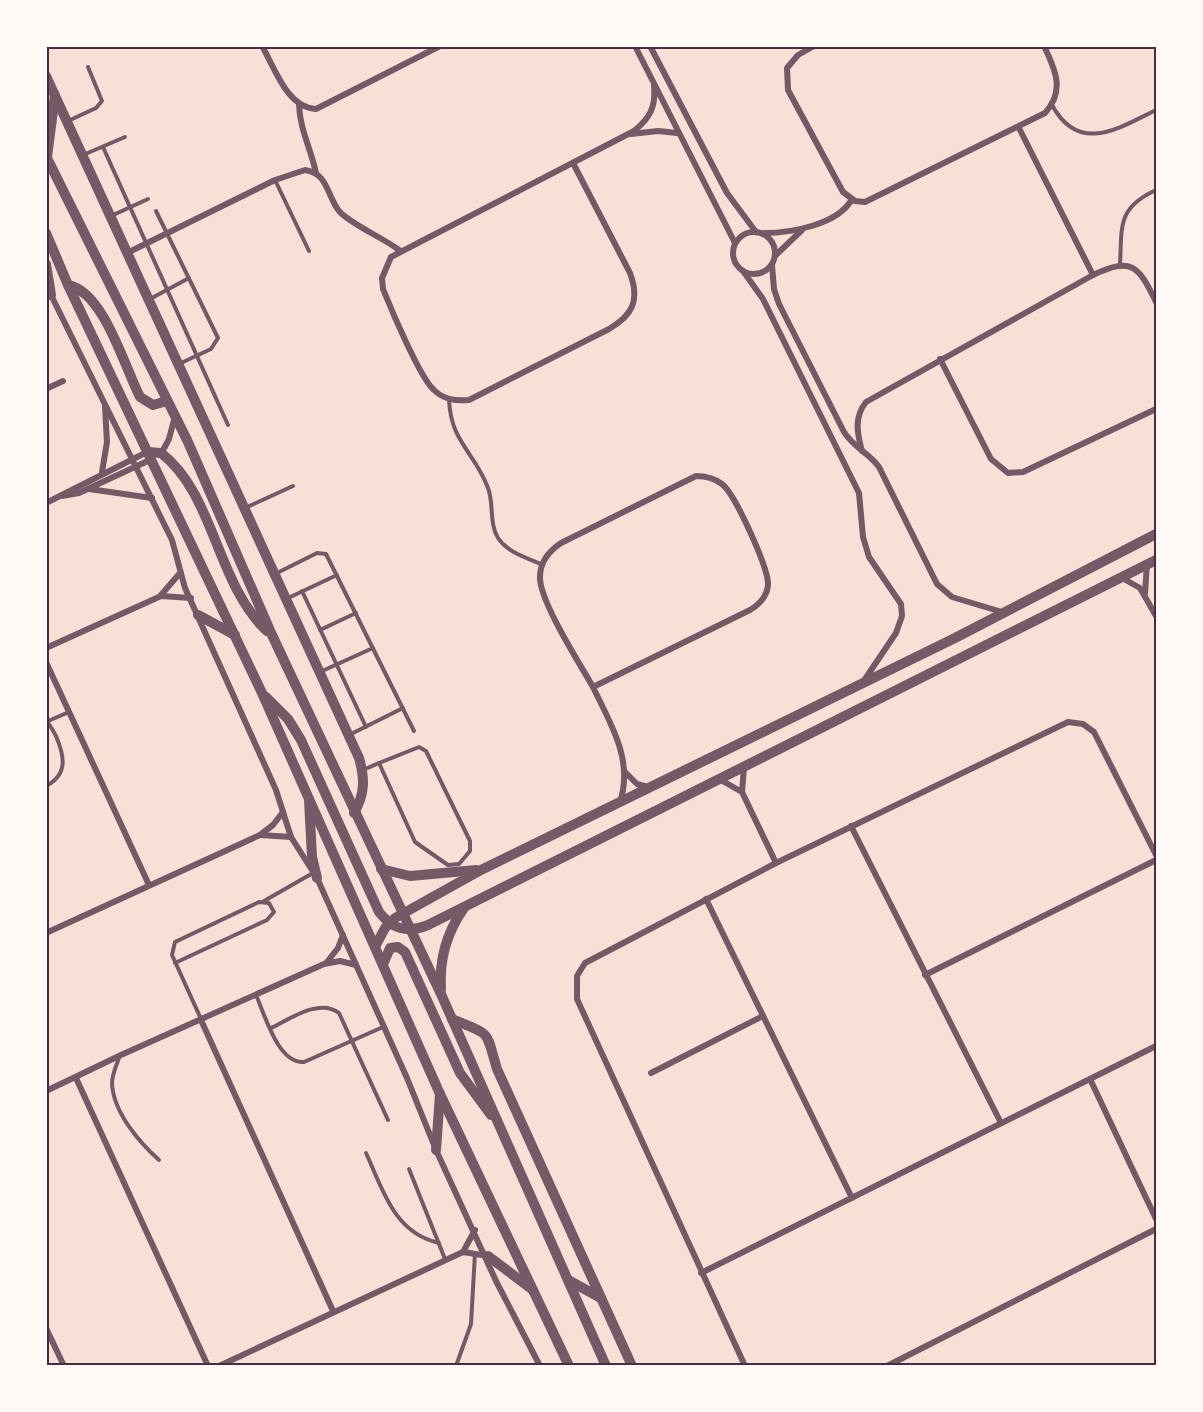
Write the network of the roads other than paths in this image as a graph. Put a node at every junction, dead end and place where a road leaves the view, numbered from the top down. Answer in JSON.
{"nodes":[{"id":1,"x":262,"y":46,"type":"edge"},
{"id":2,"x":440,"y":46,"type":"edge"},
{"id":3,"x":635,"y":46,"type":"edge"},
{"id":4,"x":650,"y":46,"type":"edge"},
{"id":5,"x":814,"y":46,"type":"edge"},
{"id":6,"x":1044,"y":46,"type":"edge"},
{"id":7,"x":88,"y":67,"type":"dead end"},
{"id":8,"x":46,"y":76,"type":"edge"},
{"id":9,"x":654,"y":86,"type":"junction"},
{"id":10,"x":55,"y":95,"type":"junction"},
{"id":11,"x":299,"y":105,"type":"junction"},
{"id":12,"x":1052,"y":105,"type":"junction"},
{"id":13,"x":1156,"y":110,"type":"edge"},
{"id":14,"x":67,"y":122,"type":"junction"},
{"id":15,"x":1019,"y":128,"type":"junction"},
{"id":16,"x":677,"y":133,"type":"junction"},
{"id":17,"x":624,"y":136,"type":"junction"},
{"id":18,"x":125,"y":137,"type":"dead end"},
{"id":19,"x":102,"y":147,"type":"junction"},
{"id":20,"x":83,"y":156,"type":"junction"},
{"id":21,"x":47,"y":157,"type":"edge"},
{"id":22,"x":573,"y":164,"type":"junction"},
{"id":23,"x":316,"y":173,"type":"junction"},
{"id":24,"x":275,"y":180,"type":"junction"},
{"id":25,"x":1156,"y":190,"type":"edge"},
{"id":26,"x":148,"y":199,"type":"dead end"},
{"id":27,"x":852,"y":199,"type":"junction"},
{"id":28,"x":129,"y":207,"type":"junction"},
{"id":29,"x":156,"y":211,"type":"dead end"},
{"id":30,"x":111,"y":216,"type":"junction"},
{"id":31,"x":802,"y":229,"type":"junction"},
{"id":32,"x":759,"y":232,"type":"junction"},
{"id":33,"x":46,"y":233,"type":"edge"},
{"id":34,"x":167,"y":233,"type":"junction"},
{"id":35,"x":735,"y":243,"type":"junction"},
{"id":36,"x":145,"y":244,"type":"junction"},
{"id":37,"x":399,"y":250,"type":"junction"},
{"id":38,"x":309,"y":251,"type":"dead end"},
{"id":39,"x":127,"y":253,"type":"junction"},
{"id":40,"x":776,"y":255,"type":"junction"},
{"id":41,"x":46,"y":264,"type":"edge"},
{"id":42,"x":772,"y":265,"type":"junction"},
{"id":43,"x":1120,"y":265,"type":"junction"},
{"id":44,"x":744,"y":271,"type":"junction"},
{"id":45,"x":1093,"y":276,"type":"junction"},
{"id":46,"x":189,"y":278,"type":"junction"},
{"id":47,"x":68,"y":285,"type":"junction"},
{"id":48,"x":49,"y":291,"type":"edge"},
{"id":49,"x":166,"y":291,"type":"junction"},
{"id":50,"x":149,"y":300,"type":"junction"},
{"id":51,"x":1156,"y":302,"type":"edge"},
{"id":52,"x":196,"y":357,"type":"junction"},
{"id":53,"x":940,"y":359,"type":"junction"},
{"id":54,"x":178,"y":364,"type":"junction"},
{"id":55,"x":63,"y":381,"type":"dead end"},
{"id":56,"x":46,"y":389,"type":"edge"},
{"id":57,"x":449,"y":399,"type":"junction"},
{"id":58,"x":104,"y":401,"type":"junction"},
{"id":59,"x":167,"y":401,"type":"junction"},
{"id":60,"x":1156,"y":410,"type":"edge"},
{"id":61,"x":175,"y":415,"type":"junction"},
{"id":62,"x":228,"y":425,"type":"dead end"},
{"id":63,"x":862,"y":451,"type":"junction"},
{"id":64,"x":161,"y":453,"type":"junction"},
{"id":65,"x":149,"y":456,"type":"junction"},
{"id":66,"x":132,"y":458,"type":"junction"},
{"id":67,"x":136,"y":466,"type":"junction"},
{"id":68,"x":102,"y":472,"type":"junction"},
{"id":69,"x":293,"y":486,"type":"dead end"},
{"id":70,"x":89,"y":488,"type":"junction"},
{"id":71,"x":62,"y":496,"type":"junction"},
{"id":72,"x":152,"y":498,"type":"junction"},
{"id":73,"x":46,"y":503,"type":"edge"},
{"id":74,"x":244,"y":509,"type":"junction"},
{"id":75,"x":1156,"y":534,"type":"edge"},
{"id":76,"x":1152,"y":562,"type":"edge"},
{"id":77,"x":542,"y":564,"type":"junction"},
{"id":78,"x":180,"y":573,"type":"junction"},
{"id":79,"x":274,"y":574,"type":"junction"},
{"id":80,"x":337,"y":575,"type":"junction"},
{"id":81,"x":1121,"y":577,"type":"junction"},
{"id":82,"x":302,"y":591,"type":"junction"},
{"id":83,"x":1145,"y":593,"type":"junction"},
{"id":84,"x":161,"y":596,"type":"junction"},
{"id":85,"x":190,"y":598,"type":"junction"},
{"id":86,"x":286,"y":599,"type":"junction"},
{"id":87,"x":356,"y":613,"type":"junction"},
{"id":88,"x":1005,"y":613,"type":"junction"},
{"id":89,"x":198,"y":615,"type":"junction"},
{"id":90,"x":1156,"y":616,"type":"edge"},
{"id":91,"x":320,"y":630,"type":"junction"},
{"id":92,"x":235,"y":635,"type":"junction"},
{"id":93,"x":272,"y":635,"type":"junction"},
{"id":94,"x":46,"y":648,"type":"edge"},
{"id":95,"x":373,"y":648,"type":"junction"},
{"id":96,"x":46,"y":662,"type":"edge"},
{"id":97,"x":336,"y":664,"type":"junction"},
{"id":98,"x":319,"y":672,"type":"junction"},
{"id":99,"x":862,"y":684,"type":"junction"},
{"id":100,"x":593,"y":687,"type":"junction"},
{"id":101,"x":262,"y":693,"type":"junction"},
{"id":102,"x":403,"y":708,"type":"junction"},
{"id":103,"x":69,"y":711,"type":"junction"},
{"id":104,"x":47,"y":721,"type":"edge"},
{"id":105,"x":366,"y":727,"type":"junction"},
{"id":106,"x":414,"y":731,"type":"dead end"},
{"id":107,"x":348,"y":736,"type":"junction"},
{"id":108,"x":379,"y":763,"type":"junction"},
{"id":109,"x":744,"y":764,"type":"junction"},
{"id":110,"x":363,"y":770,"type":"junction"},
{"id":111,"x":625,"y":771,"type":"junction"},
{"id":112,"x":717,"y":778,"type":"junction"},
{"id":113,"x":46,"y":786,"type":"edge"},
{"id":114,"x":648,"y":787,"type":"junction"},
{"id":115,"x":742,"y":792,"type":"junction"},
{"id":116,"x":309,"y":794,"type":"junction"},
{"id":117,"x":620,"y":801,"type":"junction"},
{"id":118,"x":283,"y":812,"type":"junction"},
{"id":119,"x":354,"y":813,"type":"junction"},
{"id":120,"x":575,"y":826,"type":"junction"},
{"id":121,"x":851,"y":826,"type":"junction"},
{"id":122,"x":260,"y":835,"type":"junction"},
{"id":123,"x":291,"y":837,"type":"junction"},
{"id":124,"x":585,"y":845,"type":"junction"},
{"id":125,"x":1156,"y":855,"type":"edge"},
{"id":126,"x":1156,"y":860,"type":"edge"},
{"id":127,"x":776,"y":863,"type":"junction"},
{"id":128,"x":381,"y":869,"type":"junction"},
{"id":129,"x":481,"y":870,"type":"junction"},
{"id":130,"x":315,"y":875,"type":"junction"},
{"id":131,"x":149,"y":885,"type":"junction"},
{"id":132,"x":706,"y":899,"type":"junction"},
{"id":133,"x":264,"y":901,"type":"junction"},
{"id":134,"x":466,"y":905,"type":"junction"},
{"id":135,"x":402,"y":914,"type":"junction"},
{"id":136,"x":389,"y":923,"type":"junction"},
{"id":137,"x":411,"y":930,"type":"junction"},
{"id":138,"x":46,"y":933,"type":"edge"},
{"id":139,"x":343,"y":935,"type":"junction"},
{"id":140,"x":376,"y":945,"type":"junction"},
{"id":141,"x":384,"y":962,"type":"junction"},
{"id":142,"x":175,"y":963,"type":"junction"},
{"id":143,"x":324,"y":964,"type":"junction"},
{"id":144,"x":356,"y":965,"type":"junction"},
{"id":145,"x":925,"y":975,"type":"junction"},
{"id":146,"x":441,"y":994,"type":"junction"},
{"id":147,"x":256,"y":995,"type":"junction"},
{"id":148,"x":763,"y":1016,"type":"junction"},
{"id":149,"x":452,"y":1019,"type":"junction"},
{"id":150,"x":201,"y":1020,"type":"junction"},
{"id":151,"x":384,"y":1026,"type":"junction"},
{"id":152,"x":271,"y":1028,"type":"junction"},
{"id":153,"x":353,"y":1041,"type":"junction"},
{"id":154,"x":1156,"y":1046,"type":"edge"},
{"id":155,"x":121,"y":1055,"type":"junction"},
{"id":156,"x":651,"y":1073,"type":"dead end"},
{"id":157,"x":76,"y":1078,"type":"junction"},
{"id":158,"x":1090,"y":1079,"type":"junction"},
{"id":159,"x":46,"y":1091,"type":"edge"},
{"id":160,"x":440,"y":1094,"type":"junction"},
{"id":161,"x":388,"y":1120,"type":"dead end"},
{"id":162,"x":1001,"y":1123,"type":"junction"},
{"id":163,"x":499,"y":1124,"type":"junction"},
{"id":164,"x":436,"y":1150,"type":"junction"},
{"id":165,"x":366,"y":1153,"type":"dead end"},
{"id":166,"x":159,"y":1160,"type":"dead end"},
{"id":167,"x":409,"y":1169,"type":"dead end"},
{"id":168,"x":852,"y":1198,"type":"junction"},
{"id":169,"x":1156,"y":1219,"type":"edge"},
{"id":170,"x":1156,"y":1229,"type":"edge"},
{"id":171,"x":475,"y":1230,"type":"junction"},
{"id":172,"x":439,"y":1243,"type":"junction"},
{"id":173,"x":463,"y":1252,"type":"junction"},
{"id":174,"x":475,"y":1252,"type":"junction"},
{"id":175,"x":488,"y":1256,"type":"junction"},
{"id":176,"x":445,"y":1259,"type":"junction"},
{"id":177,"x":701,"y":1273,"type":"junction"},
{"id":178,"x":568,"y":1280,"type":"junction"},
{"id":179,"x":535,"y":1292,"type":"junction"},
{"id":180,"x":602,"y":1298,"type":"junction"},
{"id":181,"x":333,"y":1311,"type":"junction"},
{"id":182,"x":46,"y":1328,"type":"edge"},
{"id":183,"x":64,"y":1365,"type":"edge"},
{"id":184,"x":208,"y":1365,"type":"edge"},
{"id":185,"x":219,"y":1365,"type":"edge"},
{"id":186,"x":456,"y":1365,"type":"edge"},
{"id":187,"x":540,"y":1365,"type":"edge"},
{"id":188,"x":569,"y":1365,"type":"edge"},
{"id":189,"x":606,"y":1365,"type":"edge"},
{"id":190,"x":632,"y":1365,"type":"edge"},
{"id":191,"x":745,"y":1365,"type":"edge"},
{"id":192,"x":887,"y":1365,"type":"edge"}],
"edges":[{"from":1,"to":11,"type":"street"},
{"from":2,"to":11,"type":"street"},
{"from":3,"to":9,"type":"street"},
{"from":4,"to":32,"type":"street"},
{"from":5,"to":27,"type":"street"},
{"from":6,"to":12,"type":"street"},
{"from":7,"to":14,"type":"lane"},
{"from":8,"to":10,"type":"street"},
{"from":9,"to":16,"type":"street"},
{"from":9,"to":17,"type":"street"},
{"from":10,"to":14,"type":"street"},
{"from":10,"to":21,"type":"street"},
{"from":11,"to":23,"type":"street"},
{"from":12,"to":13,"type":"lane"},
{"from":12,"to":15,"type":"street"},
{"from":14,"to":20,"type":"street"},
{"from":15,"to":27,"type":"street"},
{"from":15,"to":45,"type":"street"},
{"from":16,"to":17,"type":"street"},
{"from":16,"to":35,"type":"street"},
{"from":17,"to":22,"type":"street"},
{"from":18,"to":19,"type":"lane"},
{"from":19,"to":20,"type":"lane"},
{"from":19,"to":28,"type":"lane"},
{"from":20,"to":30,"type":"street"},
{"from":21,"to":59,"type":"street"},
{"from":22,"to":37,"type":"street"},
{"from":22,"to":57,"type":"street"},
{"from":23,"to":24,"type":"street"},
{"from":23,"to":37,"type":"street"},
{"from":24,"to":34,"type":"street"},
{"from":24,"to":38,"type":"lane"},
{"from":25,"to":43,"type":"lane"},
{"from":26,"to":28,"type":"lane"},
{"from":27,"to":31,"type":"street"},
{"from":28,"to":30,"type":"lane"},
{"from":28,"to":36,"type":"lane"},
{"from":29,"to":34,"type":"lane"},
{"from":30,"to":39,"type":"street"},
{"from":31,"to":32,"type":"street"},
{"from":31,"to":40,"type":"street"},
{"from":32,"to":35,"type":"street"},
{"from":32,"to":40,"type":"street"},
{"from":33,"to":47,"type":"street"},
{"from":34,"to":36,"type":"street"},
{"from":34,"to":46,"type":"lane"},
{"from":35,"to":44,"type":"street"},
{"from":36,"to":39,"type":"street"},
{"from":36,"to":49,"type":"lane"},
{"from":37,"to":57,"type":"street"},
{"from":39,"to":50,"type":"street"},
{"from":40,"to":42,"type":"street"},
{"from":41,"to":48,"type":"street"},
{"from":42,"to":44,"type":"street"},
{"from":42,"to":63,"type":"street"},
{"from":43,"to":45,"type":"street"},
{"from":43,"to":51,"type":"street"},
{"from":44,"to":99,"type":"street"},
{"from":45,"to":53,"type":"street"},
{"from":46,"to":49,"type":"lane"},
{"from":46,"to":52,"type":"lane"},
{"from":47,"to":59,"type":"street"},
{"from":47,"to":65,"type":"street"},
{"from":48,"to":58,"type":"street"},
{"from":49,"to":50,"type":"lane"},
{"from":49,"to":52,"type":"lane"},
{"from":50,"to":54,"type":"street"},
{"from":52,"to":54,"type":"lane"},
{"from":52,"to":62,"type":"lane"},
{"from":53,"to":60,"type":"street"},
{"from":53,"to":63,"type":"street"},
{"from":54,"to":74,"type":"street"},
{"from":55,"to":56,"type":"street"},
{"from":57,"to":77,"type":"lane"},
{"from":58,"to":66,"type":"street"},
{"from":58,"to":68,"type":"street"},
{"from":59,"to":61,"type":"street"},
{"from":61,"to":64,"type":"street"},
{"from":61,"to":93,"type":"street"},
{"from":63,"to":88,"type":"street"},
{"from":64,"to":65,"type":"street"},
{"from":64,"to":93,"type":"street"},
{"from":65,"to":66,"type":"street"},
{"from":65,"to":67,"type":"street"},
{"from":65,"to":92,"type":"street"},
{"from":66,"to":67,"type":"street"},
{"from":66,"to":68,"type":"street"},
{"from":67,"to":70,"type":"street"},
{"from":67,"to":72,"type":"street"},
{"from":68,"to":71,"type":"street"},
{"from":69,"to":74,"type":"lane"},
{"from":70,"to":71,"type":"street"},
{"from":70,"to":72,"type":"street"},
{"from":71,"to":73,"type":"street"},
{"from":72,"to":78,"type":"street"},
{"from":74,"to":79,"type":"street"},
{"from":75,"to":88,"type":"street"},
{"from":76,"to":81,"type":"street"},
{"from":76,"to":83,"type":"street"},
{"from":77,"to":100,"type":"street"},
{"from":77,"to":100,"type":"street"},
{"from":78,"to":84,"type":"street"},
{"from":78,"to":85,"type":"street"},
{"from":79,"to":80,"type":"lane"},
{"from":79,"to":86,"type":"street"},
{"from":80,"to":82,"type":"lane"},
{"from":80,"to":87,"type":"lane"},
{"from":81,"to":83,"type":"street"},
{"from":81,"to":109,"type":"street"},
{"from":82,"to":86,"type":"lane"},
{"from":82,"to":91,"type":"lane"},
{"from":83,"to":90,"type":"street"},
{"from":84,"to":85,"type":"street"},
{"from":84,"to":94,"type":"street"},
{"from":85,"to":89,"type":"street"},
{"from":86,"to":98,"type":"street"},
{"from":87,"to":91,"type":"lane"},
{"from":87,"to":95,"type":"lane"},
{"from":88,"to":99,"type":"street"},
{"from":89,"to":92,"type":"street"},
{"from":89,"to":118,"type":"street"},
{"from":91,"to":97,"type":"lane"},
{"from":92,"to":101,"type":"street"},
{"from":93,"to":119,"type":"street"},
{"from":95,"to":97,"type":"lane"},
{"from":95,"to":102,"type":"lane"},
{"from":96,"to":103,"type":"street"},
{"from":97,"to":98,"type":"lane"},
{"from":97,"to":105,"type":"lane"},
{"from":98,"to":107,"type":"street"},
{"from":99,"to":114,"type":"street"},
{"from":100,"to":111,"type":"street"},
{"from":101,"to":116,"type":"street"},
{"from":101,"to":136,"type":"street"},
{"from":102,"to":105,"type":"lane"},
{"from":102,"to":106,"type":"lane"},
{"from":103,"to":104,"type":"lane"},
{"from":103,"to":131,"type":"street"},
{"from":104,"to":113,"type":"lane"},
{"from":105,"to":107,"type":"lane"},
{"from":107,"to":110,"type":"street"},
{"from":108,"to":108,"type":"lane"},
{"from":108,"to":110,"type":"lane"},
{"from":109,"to":112,"type":"street"},
{"from":109,"to":115,"type":"street"},
{"from":110,"to":119,"type":"street"},
{"from":111,"to":114,"type":"street"},
{"from":111,"to":117,"type":"street"},
{"from":112,"to":115,"type":"street"},
{"from":112,"to":124,"type":"street"},
{"from":114,"to":117,"type":"street"},
{"from":115,"to":127,"type":"street"},
{"from":116,"to":130,"type":"street"},
{"from":116,"to":140,"type":"street"},
{"from":117,"to":120,"type":"street"},
{"from":118,"to":122,"type":"street"},
{"from":118,"to":123,"type":"street"},
{"from":119,"to":128,"type":"street"},
{"from":120,"to":124,"type":"street"},
{"from":120,"to":129,"type":"street"},
{"from":121,"to":125,"type":"street"},
{"from":121,"to":127,"type":"street"},
{"from":121,"to":145,"type":"street"},
{"from":122,"to":123,"type":"street"},
{"from":122,"to":131,"type":"street"},
{"from":123,"to":130,"type":"street"},
{"from":124,"to":134,"type":"street"},
{"from":126,"to":145,"type":"street"},
{"from":127,"to":132,"type":"street"},
{"from":128,"to":129,"type":"street"},
{"from":128,"to":135,"type":"street"},
{"from":129,"to":135,"type":"street"},
{"from":130,"to":133,"type":"lane"},
{"from":130,"to":139,"type":"street"},
{"from":131,"to":138,"type":"street"},
{"from":132,"to":148,"type":"street"},
{"from":132,"to":177,"type":"street"},
{"from":133,"to":142,"type":"lane"},
{"from":133,"to":142,"type":"lane"},
{"from":134,"to":137,"type":"street"},
{"from":134,"to":146,"type":"street"},
{"from":135,"to":136,"type":"street"},
{"from":135,"to":137,"type":"street"},
{"from":136,"to":137,"type":"street"},
{"from":136,"to":140,"type":"street"},
{"from":137,"to":146,"type":"street"},
{"from":139,"to":143,"type":"street"},
{"from":139,"to":144,"type":"street"},
{"from":140,"to":141,"type":"street"},
{"from":141,"to":160,"type":"street"},
{"from":141,"to":163,"type":"street"},
{"from":142,"to":150,"type":"lane"},
{"from":143,"to":144,"type":"street"},
{"from":143,"to":147,"type":"street"},
{"from":144,"to":151,"type":"street"},
{"from":145,"to":162,"type":"street"},
{"from":146,"to":149,"type":"street"},
{"from":147,"to":150,"type":"street"},
{"from":147,"to":152,"type":"lane"},
{"from":148,"to":156,"type":"street"},
{"from":148,"to":168,"type":"street"},
{"from":149,"to":163,"type":"street"},
{"from":149,"to":180,"type":"street"},
{"from":150,"to":155,"type":"street"},
{"from":150,"to":181,"type":"street"},
{"from":151,"to":153,"type":"lane"},
{"from":151,"to":164,"type":"street"},
{"from":152,"to":153,"type":"lane"},
{"from":152,"to":153,"type":"lane"},
{"from":153,"to":161,"type":"lane"},
{"from":154,"to":158,"type":"street"},
{"from":155,"to":157,"type":"street"},
{"from":155,"to":166,"type":"lane"},
{"from":157,"to":159,"type":"street"},
{"from":157,"to":184,"type":"street"},
{"from":158,"to":162,"type":"street"},
{"from":158,"to":169,"type":"street"},
{"from":160,"to":164,"type":"street"},
{"from":160,"to":179,"type":"street"},
{"from":162,"to":168,"type":"street"},
{"from":163,"to":178,"type":"street"},
{"from":164,"to":171,"type":"street"},
{"from":165,"to":172,"type":"lane"},
{"from":167,"to":172,"type":"lane"},
{"from":168,"to":177,"type":"street"},
{"from":170,"to":192,"type":"street"},
{"from":171,"to":173,"type":"street"},
{"from":171,"to":175,"type":"street"},
{"from":172,"to":176,"type":"lane"},
{"from":173,"to":174,"type":"street"},
{"from":173,"to":176,"type":"street"},
{"from":174,"to":175,"type":"street"},
{"from":174,"to":186,"type":"lane"},
{"from":175,"to":179,"type":"street"},
{"from":175,"to":187,"type":"street"},
{"from":176,"to":181,"type":"street"},
{"from":177,"to":191,"type":"street"},
{"from":178,"to":180,"type":"street"},
{"from":178,"to":189,"type":"street"},
{"from":179,"to":188,"type":"street"},
{"from":180,"to":190,"type":"street"},
{"from":181,"to":185,"type":"street"},
{"from":182,"to":183,"type":"street"}]}
